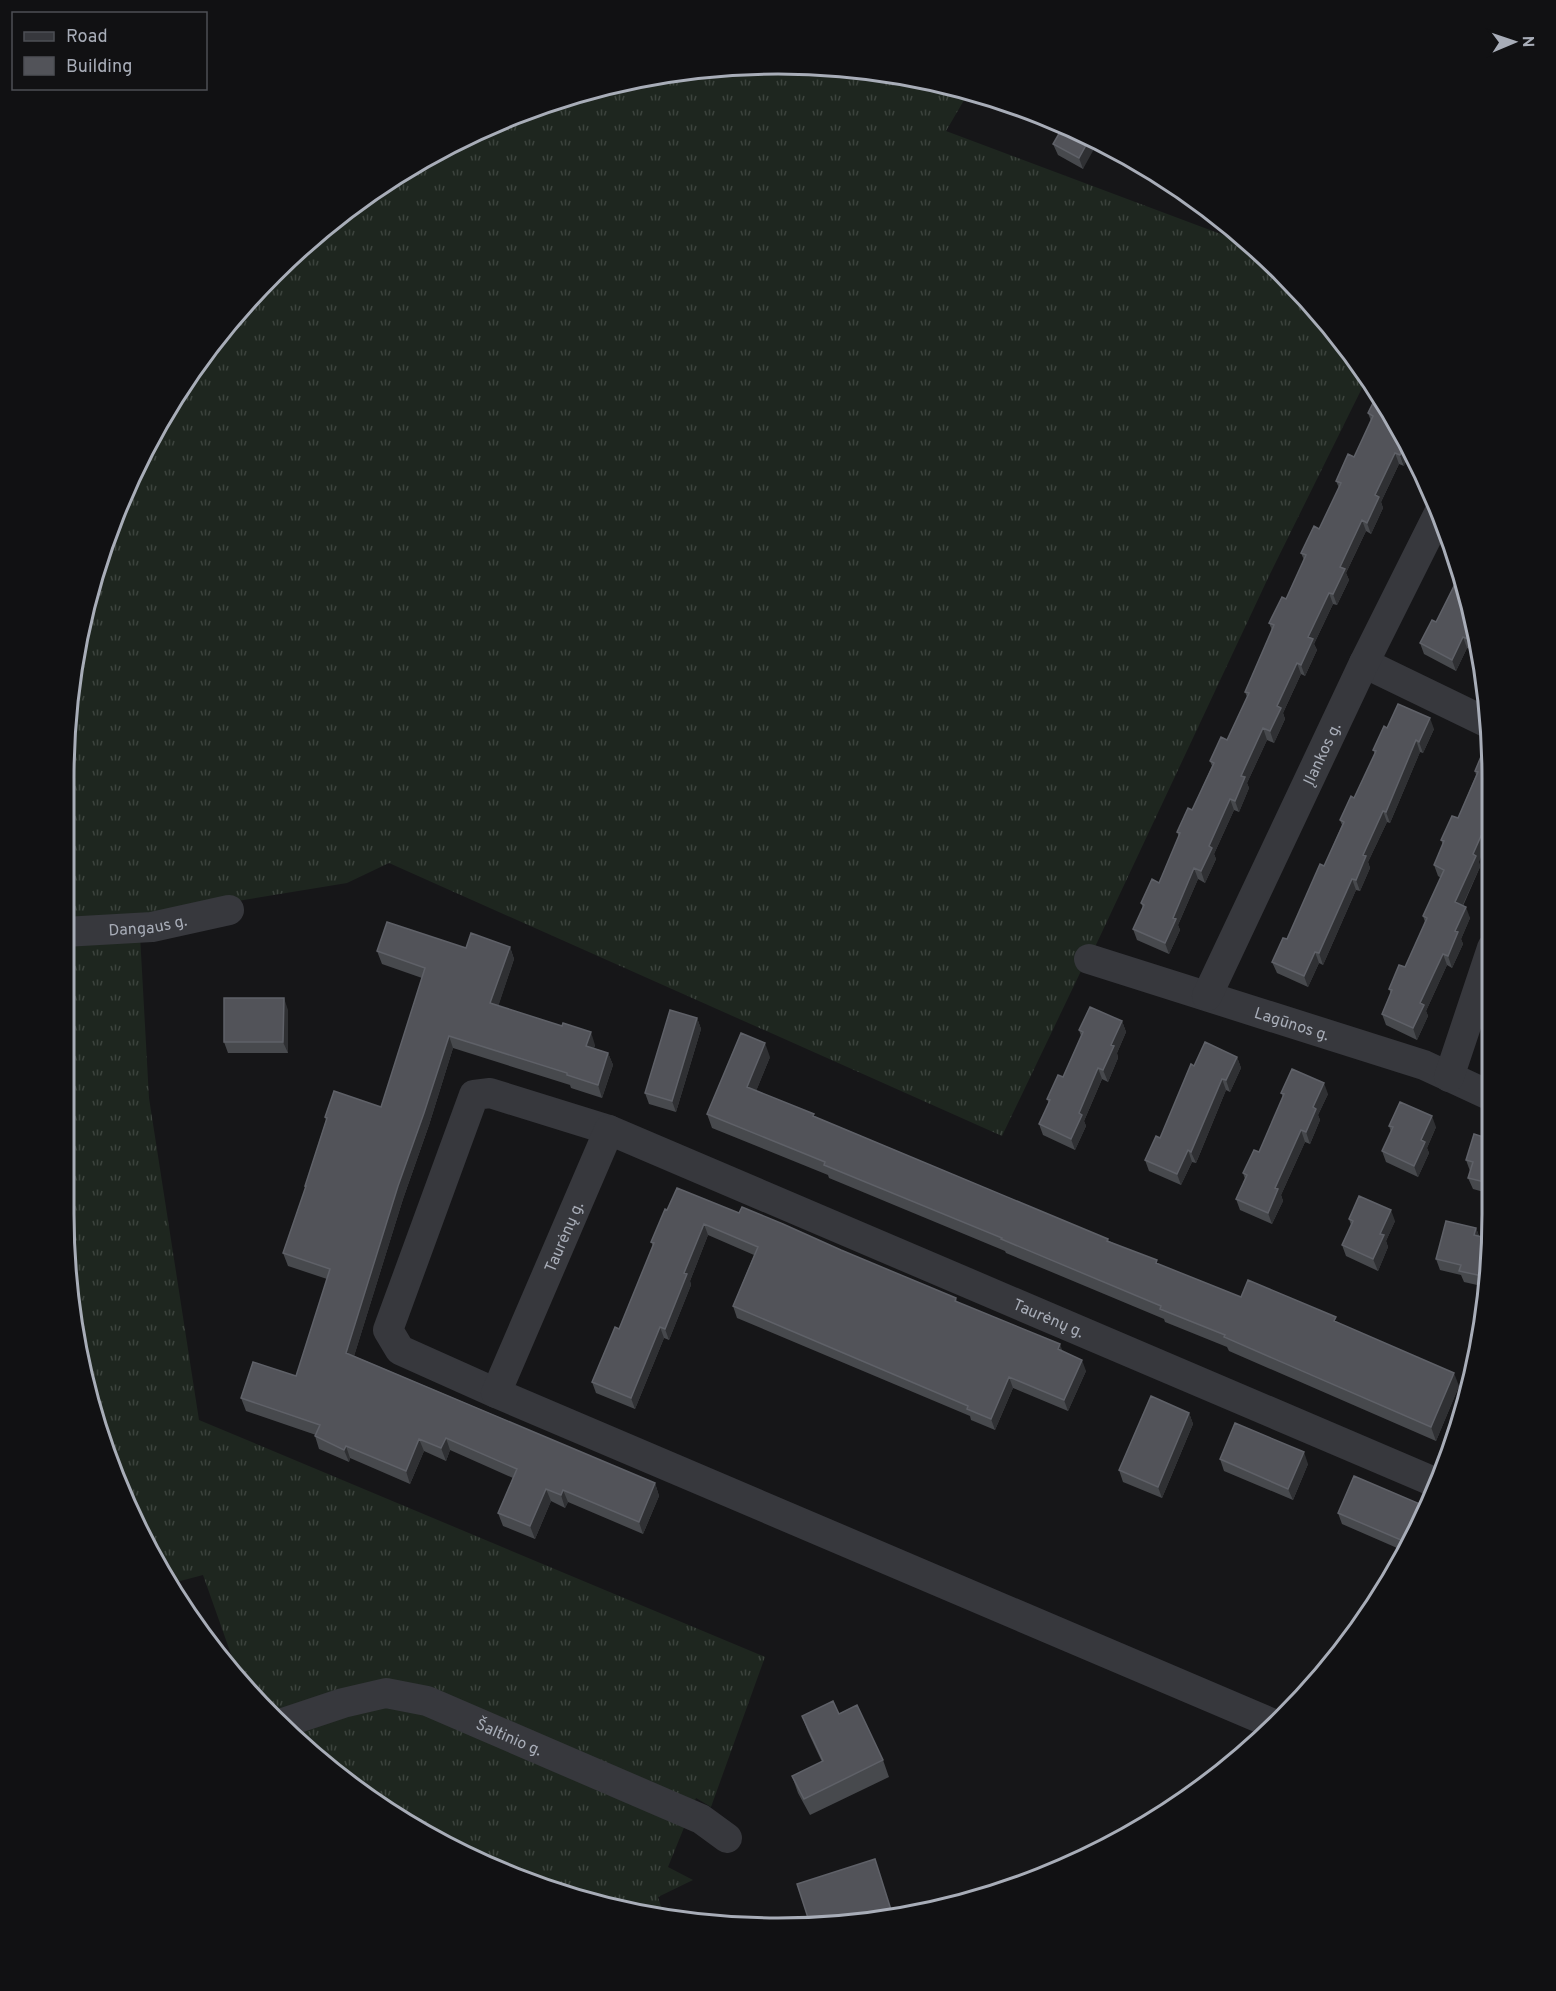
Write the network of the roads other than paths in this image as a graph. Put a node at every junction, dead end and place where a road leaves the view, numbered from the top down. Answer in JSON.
{"nodes":[{"id":1,"x":1434,"y":522,"type":"edge"},
{"id":2,"x":1364,"y":663,"type":"junction"},
{"id":3,"x":1480,"y":719,"type":"edge"},
{"id":4,"x":229,"y":910,"type":"dead end"},
{"id":5,"x":74,"y":931,"type":"edge"},
{"id":6,"x":1089,"y":959,"type":"dead end"},
{"id":7,"x":1482,"y":978,"type":"edge"},
{"id":8,"x":1207,"y":996,"type":"junction"},
{"id":9,"x":1449,"y":1077,"type":"junction"},
{"id":10,"x":1482,"y":1092,"type":"edge"},
{"id":11,"x":609,"y":1130,"type":"junction"},
{"id":12,"x":496,"y":1393,"type":"junction"},
{"id":13,"x":1430,"y":1480,"type":"edge"},
{"id":14,"x":290,"y":1721,"type":"edge"},
{"id":15,"x":1266,"y":1721,"type":"edge"},
{"id":16,"x":727,"y":1838,"type":"dead end"}],
"edges":[{"from":1,"to":2,"type":"street","name":"Įlankos g."},
{"from":2,"to":3,"type":"street"},
{"from":2,"to":8,"type":"street","name":"Įlankos g."},
{"from":4,"to":5,"type":"street","name":"Dangaus g."},
{"from":6,"to":8,"type":"street","name":"Lagūnos g."},
{"from":7,"to":9,"type":"street"},
{"from":8,"to":9,"type":"street","name":"Lagūnos g."},
{"from":9,"to":10,"type":"street","name":"Lagūnos g."},
{"from":11,"to":12,"type":"street","name":"Taurėnų g."},
{"from":11,"to":12,"type":"street"},
{"from":11,"to":13,"type":"street","name":"Taurėnų g."},
{"from":12,"to":15,"type":"street"},
{"from":14,"to":16,"type":"street","name":"Šaltinio g."}]}
